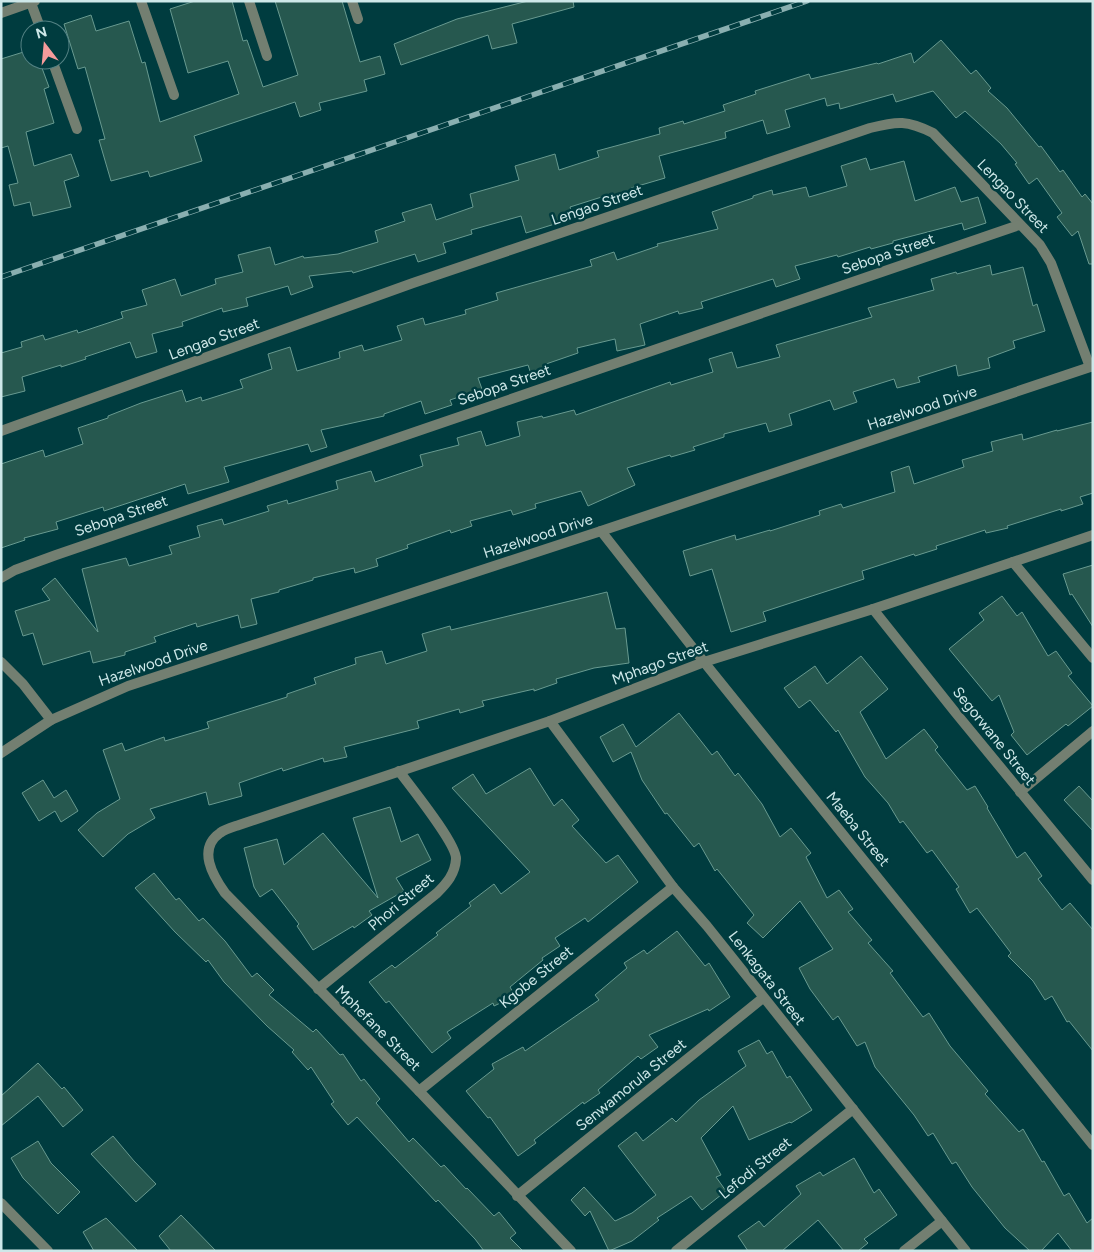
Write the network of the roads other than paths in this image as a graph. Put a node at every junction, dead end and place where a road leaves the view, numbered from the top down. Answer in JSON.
{"nodes":[{"id":1,"x":141,"y":1,"type":"edge"},
{"id":2,"x":249,"y":1,"type":"edge"},
{"id":3,"x":352,"y":1,"type":"edge"},
{"id":4,"x":33,"y":2,"type":"edge"},
{"id":5,"x":1,"y":13,"type":"edge"},
{"id":6,"x":358,"y":19,"type":"dead end"},
{"id":7,"x":38,"y":20,"type":"edge"},
{"id":8,"x":267,"y":56,"type":"dead end"},
{"id":9,"x":56,"y":70,"type":"edge"},
{"id":10,"x":174,"y":95,"type":"dead end"},
{"id":11,"x":77,"y":129,"type":"dead end"},
{"id":12,"x":1019,"y":225,"type":"junction"},
{"id":13,"x":1091,"y":367,"type":"edge"},
{"id":14,"x":1,"y":431,"type":"edge"},
{"id":15,"x":601,"y":531,"type":"junction"},
{"id":16,"x":1093,"y":535,"type":"edge"},
{"id":17,"x":1013,"y":562,"type":"junction"},
{"id":18,"x":1,"y":578,"type":"edge"},
{"id":19,"x":873,"y":609,"type":"junction"},
{"id":20,"x":1093,"y":658,"type":"edge"},
{"id":21,"x":1,"y":662,"type":"edge"},
{"id":22,"x":704,"y":662,"type":"junction"},
{"id":23,"x":51,"y":720,"type":"junction"},
{"id":24,"x":550,"y":721,"type":"junction"},
{"id":25,"x":1093,"y":731,"type":"edge"},
{"id":26,"x":1,"y":752,"type":"edge"},
{"id":27,"x":399,"y":771,"type":"junction"},
{"id":28,"x":1020,"y":792,"type":"junction"},
{"id":29,"x":239,"y":825,"type":"joint"},
{"id":30,"x":1093,"y":880,"type":"edge"},
{"id":31,"x":673,"y":888,"type":"junction"},
{"id":32,"x":318,"y":989,"type":"junction"},
{"id":33,"x":763,"y":998,"type":"junction"},
{"id":34,"x":419,"y":1091,"type":"junction"},
{"id":35,"x":852,"y":1109,"type":"junction"},
{"id":36,"x":1093,"y":1145,"type":"edge"},
{"id":37,"x":517,"y":1196,"type":"junction"},
{"id":38,"x":1,"y":1203,"type":"edge"},
{"id":39,"x":942,"y":1221,"type":"junction"},
{"id":40,"x":48,"y":1251,"type":"edge"},
{"id":41,"x":571,"y":1251,"type":"edge"},
{"id":42,"x":676,"y":1251,"type":"edge"},
{"id":43,"x":904,"y":1251,"type":"edge"},
{"id":44,"x":966,"y":1251,"type":"edge"}],
"edges":[{"from":1,"to":10,"type":"street"},
{"from":2,"to":8,"type":"street"},
{"from":3,"to":6,"type":"street"},
{"from":4,"to":5,"type":"street"},
{"from":4,"to":7,"type":"street"},
{"from":9,"to":11,"type":"street"},
{"from":12,"to":13,"type":"street","name":"Lengao Street"},
{"from":12,"to":14,"type":"street","name":"Lengao Street"},
{"from":12,"to":18,"type":"street","name":"Sebopa Street"},
{"from":13,"to":15,"type":"street","name":"Hazelwood Drive"},
{"from":15,"to":22,"type":"street","name":"Maeba Street"},
{"from":15,"to":23,"type":"street","name":"Hazelwood Drive"},
{"from":16,"to":17,"type":"street","name":"Mphago Street"},
{"from":17,"to":19,"type":"street","name":"Mphago Street"},
{"from":17,"to":20,"type":"street"},
{"from":19,"to":22,"type":"street","name":"Mphago Street"},
{"from":19,"to":28,"type":"street","name":"Segorwane Street"},
{"from":21,"to":23,"type":"street"},
{"from":22,"to":24,"type":"street","name":"Mphago Street"},
{"from":22,"to":36,"type":"street","name":"Maeba Street"},
{"from":23,"to":26,"type":"street","name":"Hazelwood Drive"},
{"from":24,"to":27,"type":"street","name":"Mphago Street"},
{"from":24,"to":31,"type":"street","name":"Lenkagata Street"},
{"from":25,"to":28,"type":"street"},
{"from":27,"to":29,"type":"street","name":"Mphago Street"},
{"from":27,"to":32,"type":"street","name":"Phori Street"},
{"from":28,"to":30,"type":"street","name":"Segorwane Street"},
{"from":29,"to":32,"type":"street","name":"Mphefane Street"},
{"from":31,"to":33,"type":"street","name":"Lenkagata Street"},
{"from":31,"to":34,"type":"street","name":"Kgobe Street"},
{"from":32,"to":34,"type":"street","name":"Mphefane Street"},
{"from":33,"to":35,"type":"street","name":"Lenkagata Street"},
{"from":33,"to":37,"type":"street","name":"Senwamorula Street"},
{"from":34,"to":37,"type":"street","name":"Mphefane Street"},
{"from":35,"to":39,"type":"street","name":"Lenkagata Street"},
{"from":35,"to":42,"type":"street","name":"Lefodi Street"},
{"from":37,"to":41,"type":"street","name":"Mphefane Street"},
{"from":38,"to":40,"type":"street"},
{"from":39,"to":43,"type":"street"},
{"from":39,"to":44,"type":"street","name":"Lenkagata Street"}]}
